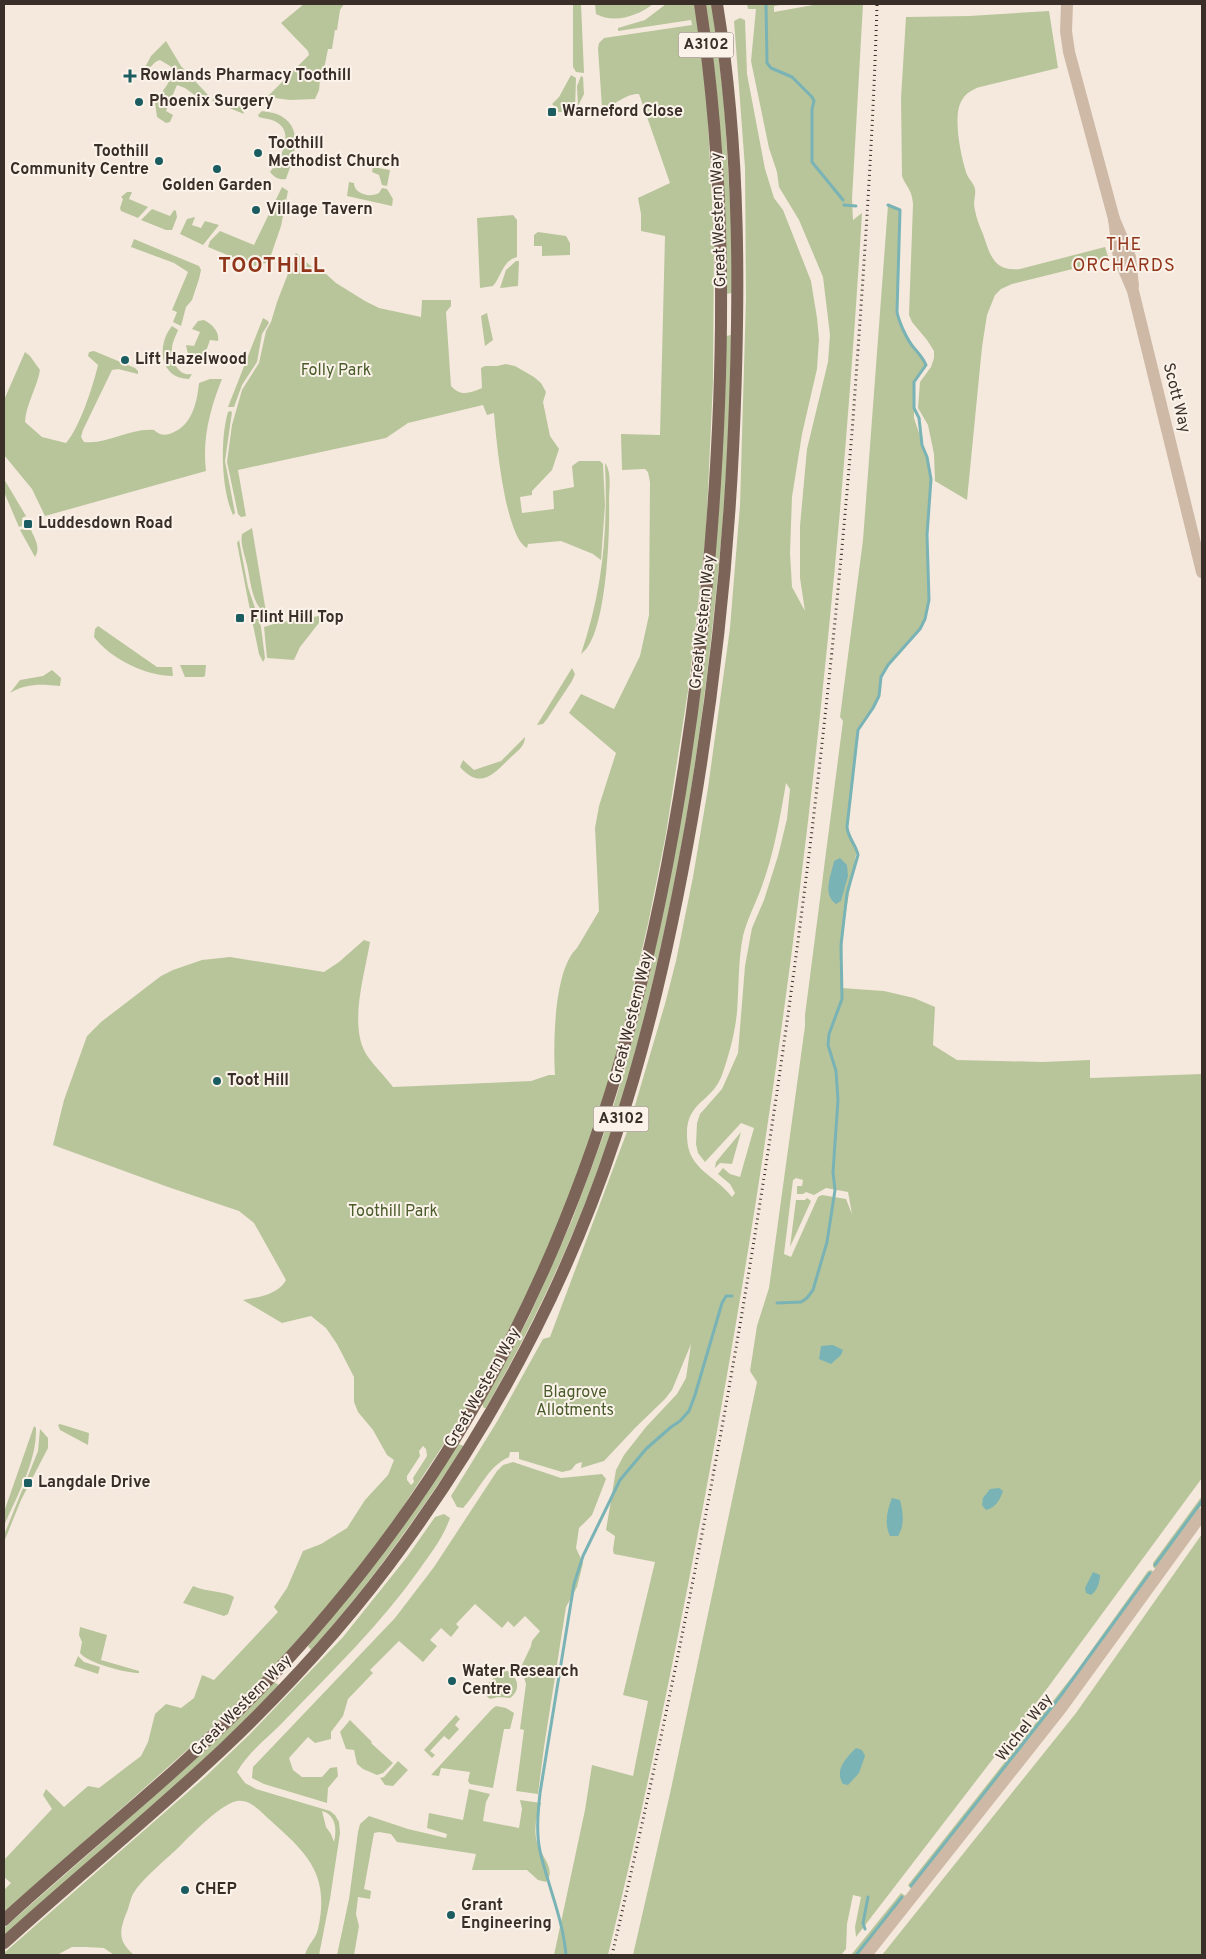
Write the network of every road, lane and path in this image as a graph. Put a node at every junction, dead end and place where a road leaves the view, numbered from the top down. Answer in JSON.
{"nodes":[{"id":1,"x":700,"y":4,"type":"edge"},
{"id":2,"x":717,"y":4,"type":"edge"},
{"id":3,"x":1066,"y":4,"type":"edge"},
{"id":4,"x":1202,"y":572,"type":"edge"},
{"id":5,"x":1202,"y":1514,"type":"edge"},
{"id":6,"x":4,"y":1920,"type":"edge"},
{"id":7,"x":4,"y":1943,"type":"edge"},
{"id":8,"x":866,"y":1955,"type":"edge"}],
"edges":[{"from":1,"to":6,"type":"main road","name":"Great Western Way","number":"A3102"},
{"from":2,"to":7,"type":"main road","name":"Great Western Way","number":"A3102"},
{"from":3,"to":4,"type":"street","name":"Scott Way"},
{"from":5,"to":8,"type":"street","name":"Wichel Way"}]}
